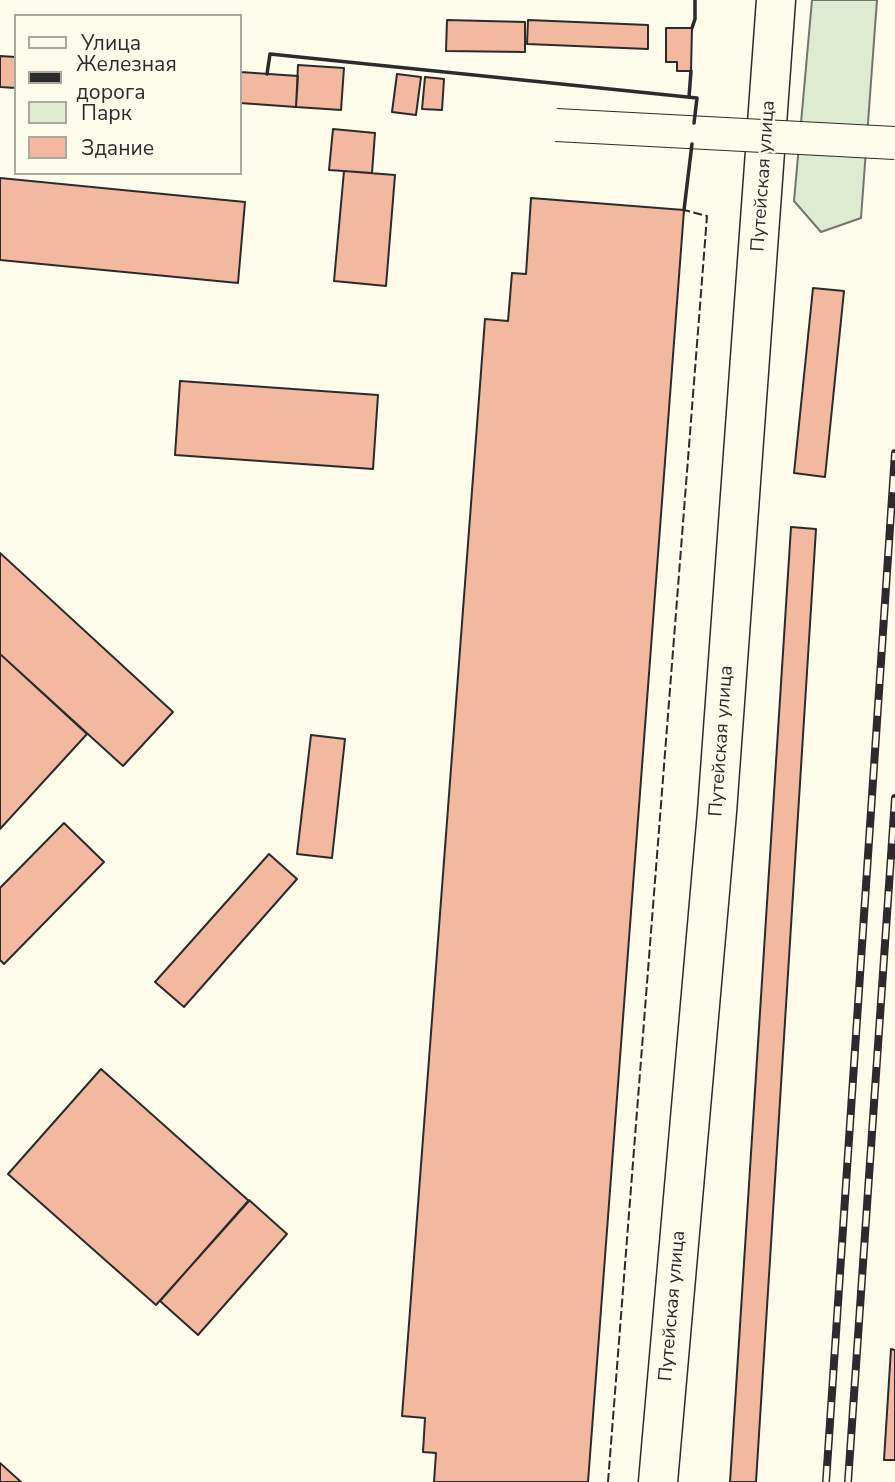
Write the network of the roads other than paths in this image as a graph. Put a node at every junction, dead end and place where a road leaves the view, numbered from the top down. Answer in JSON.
{"nodes":[{"id":1,"x":776,"y":0,"type":"edge"},
{"id":2,"x":556,"y":125,"type":"dead end"},
{"id":3,"x":895,"y":143,"type":"edge"},
{"id":4,"x":657,"y":1482,"type":"edge"}],
"edges":[{"from":1,"to":4,"type":"main road","name":"Путейская улица"},
{"from":2,"to":3,"type":"street","bridge":true}]}
